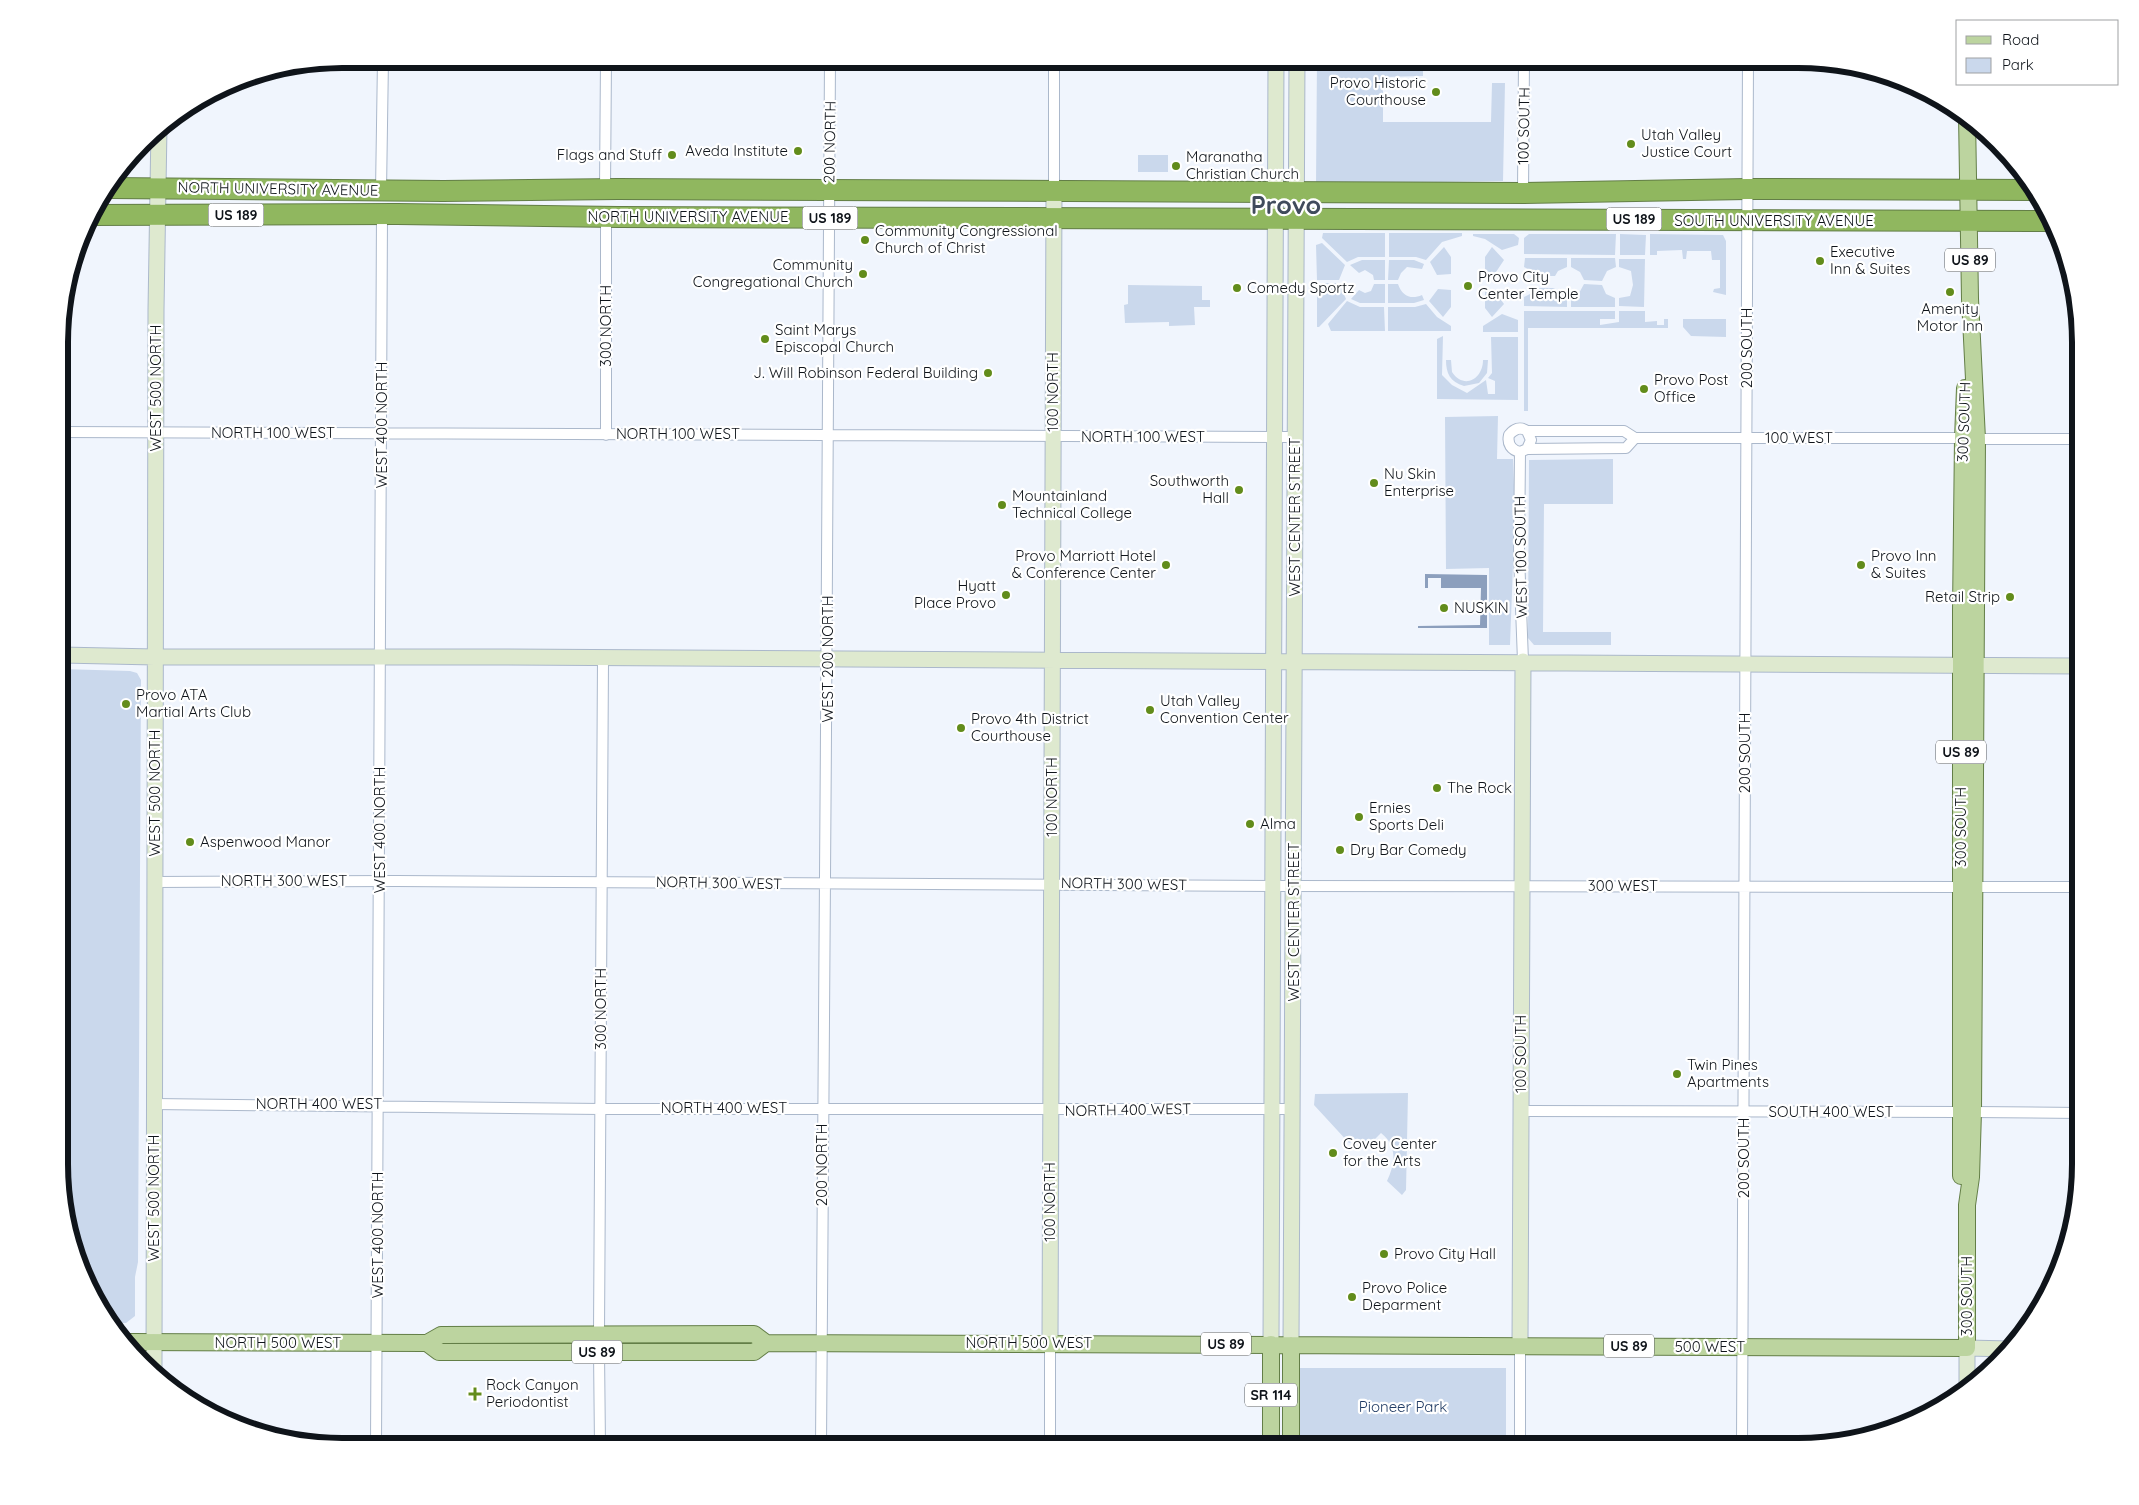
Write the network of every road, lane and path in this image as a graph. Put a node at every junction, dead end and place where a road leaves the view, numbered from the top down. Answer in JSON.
{"nodes":[{"id":1,"x":383,"y":68,"type":"edge"},
{"id":2,"x":606,"y":68,"type":"edge"},
{"id":3,"x":830,"y":68,"type":"edge"},
{"id":4,"x":1054,"y":68,"type":"edge"},
{"id":5,"x":1277,"y":68,"type":"edge"},
{"id":6,"x":1296,"y":68,"type":"edge"},
{"id":7,"x":1524,"y":68,"type":"edge"},
{"id":8,"x":1748,"y":68,"type":"edge"},
{"id":9,"x":1967,"y":127,"type":"edge"},
{"id":10,"x":159,"y":137,"type":"edge"},
{"id":11,"x":115,"y":188,"type":"edge"},
{"id":12,"x":159,"y":188,"type":"junction"},
{"id":13,"x":605,"y":189,"type":"junction"},
{"id":14,"x":1747,"y":189,"type":"junction"},
{"id":15,"x":829,"y":190,"type":"junction"},
{"id":16,"x":1969,"y":190,"type":"junction"},
{"id":17,"x":2026,"y":190,"type":"edge"},
{"id":18,"x":381,"y":191,"type":"junction"},
{"id":19,"x":1054,"y":191,"type":"junction"},
{"id":20,"x":1287,"y":192,"type":"junction"},
{"id":21,"x":1523,"y":193,"type":"junction"},
{"id":22,"x":382,"y":214,"type":"junction"},
{"id":23,"x":99,"y":215,"type":"edge"},
{"id":24,"x":159,"y":216,"type":"junction"},
{"id":25,"x":606,"y":216,"type":"junction"},
{"id":26,"x":829,"y":218,"type":"junction"},
{"id":27,"x":1053,"y":218,"type":"junction"},
{"id":28,"x":1287,"y":219,"type":"junction"},
{"id":29,"x":1747,"y":221,"type":"junction"},
{"id":30,"x":2044,"y":221,"type":"edge"},
{"id":31,"x":1970,"y":222,"type":"junction"},
{"id":32,"x":1527,"y":431,"type":"junction"},
{"id":33,"x":68,"y":432,"type":"edge"},
{"id":34,"x":156,"y":433,"type":"junction"},
{"id":35,"x":381,"y":434,"type":"junction"},
{"id":36,"x":606,"y":434,"type":"junction"},
{"id":37,"x":829,"y":434,"type":"junction"},
{"id":38,"x":1053,"y":436,"type":"junction"},
{"id":39,"x":1296,"y":437,"type":"junction"},
{"id":40,"x":1275,"y":438,"type":"junction"},
{"id":41,"x":1635,"y":438,"type":"junction"},
{"id":42,"x":1746,"y":438,"type":"junction"},
{"id":43,"x":1970,"y":438,"type":"junction"},
{"id":44,"x":2072,"y":439,"type":"edge"},
{"id":45,"x":1523,"y":450,"type":"junction"},
{"id":46,"x":68,"y":655,"type":"edge"},
{"id":47,"x":381,"y":656,"type":"junction"},
{"id":48,"x":155,"y":657,"type":"junction"},
{"id":49,"x":603,"y":658,"type":"junction"},
{"id":50,"x":828,"y":659,"type":"junction"},
{"id":51,"x":1052,"y":661,"type":"junction"},
{"id":52,"x":1523,"y":661,"type":"junction"},
{"id":53,"x":1274,"y":662,"type":"junction"},
{"id":54,"x":1295,"y":663,"type":"junction"},
{"id":55,"x":1746,"y":663,"type":"junction"},
{"id":56,"x":1968,"y":665,"type":"junction"},
{"id":57,"x":2072,"y":666,"type":"edge"},
{"id":58,"x":379,"y":881,"type":"junction"},
{"id":59,"x":155,"y":882,"type":"junction"},
{"id":60,"x":600,"y":882,"type":"junction"},
{"id":61,"x":1051,"y":883,"type":"junction"},
{"id":62,"x":824,"y":884,"type":"junction"},
{"id":63,"x":1284,"y":886,"type":"junction"},
{"id":64,"x":1521,"y":886,"type":"junction"},
{"id":65,"x":1745,"y":886,"type":"junction"},
{"id":66,"x":1968,"y":887,"type":"junction"},
{"id":67,"x":2072,"y":888,"type":"edge"},
{"id":68,"x":154,"y":1104,"type":"junction"},
{"id":69,"x":378,"y":1104,"type":"junction"},
{"id":70,"x":822,"y":1108,"type":"junction"},
{"id":71,"x":601,"y":1109,"type":"junction"},
{"id":72,"x":1272,"y":1109,"type":"junction"},
{"id":73,"x":1293,"y":1109,"type":"junction"},
{"id":74,"x":1050,"y":1110,"type":"junction"},
{"id":75,"x":1521,"y":1110,"type":"junction"},
{"id":76,"x":1744,"y":1111,"type":"junction"},
{"id":77,"x":1967,"y":1112,"type":"junction"},
{"id":78,"x":2072,"y":1113,"type":"edge"},
{"id":79,"x":599,"y":1334,"type":"junction"},
{"id":80,"x":133,"y":1342,"type":"edge"},
{"id":81,"x":154,"y":1342,"type":"junction"},
{"id":82,"x":378,"y":1343,"type":"junction"},
{"id":83,"x":427,"y":1343,"type":"junction"},
{"id":84,"x":766,"y":1343,"type":"junction"},
{"id":85,"x":821,"y":1343,"type":"junction"},
{"id":86,"x":1050,"y":1344,"type":"junction"},
{"id":87,"x":1271,"y":1344,"type":"junction"},
{"id":88,"x":1291,"y":1345,"type":"junction"},
{"id":89,"x":1520,"y":1346,"type":"junction"},
{"id":90,"x":1743,"y":1347,"type":"junction"},
{"id":91,"x":1967,"y":1348,"type":"junction"},
{"id":92,"x":2000,"y":1348,"type":"edge"},
{"id":93,"x":599,"y":1352,"type":"junction"},
{"id":94,"x":154,"y":1363,"type":"edge"},
{"id":95,"x":1967,"y":1379,"type":"edge"},
{"id":96,"x":376,"y":1438,"type":"edge"},
{"id":97,"x":600,"y":1438,"type":"edge"},
{"id":98,"x":821,"y":1438,"type":"edge"},
{"id":99,"x":1050,"y":1438,"type":"edge"},
{"id":100,"x":1271,"y":1438,"type":"edge"},
{"id":101,"x":1291,"y":1438,"type":"edge"},
{"id":102,"x":1520,"y":1438,"type":"edge"},
{"id":103,"x":1742,"y":1438,"type":"edge"}],
"edges":[{"from":1,"to":18,"type":"street"},
{"from":2,"to":13,"type":"street"},
{"from":3,"to":15,"type":"street","name":"200 NORTH"},
{"from":4,"to":19,"type":"street","name":"100 NORTH"},
{"from":5,"to":20,"type":"main road"},
{"from":6,"to":20,"type":"main road"},
{"from":7,"to":21,"type":"street","name":"100 SOUTH"},
{"from":8,"to":14,"type":"street","name":"200 SOUTH"},
{"from":9,"to":16,"type":"main road","name":"300 SOUTH","number":"US 89"},
{"from":10,"to":12,"type":"main road","name":"WEST 500 NORTH"},
{"from":11,"to":12,"type":"highway","name":"NORTH UNIVERSITY AVENUE","number":"US 189"},
{"from":12,"to":18,"type":"highway","name":"NORTH UNIVERSITY AVENUE","number":"US 189"},
{"from":12,"to":24,"type":"main road","name":"WEST 500 NORTH"},
{"from":13,"to":15,"type":"highway","name":"NORTH UNIVERSITY AVENUE","number":"US 189"},
{"from":13,"to":18,"type":"highway","name":"NORTH UNIVERSITY AVENUE","number":"US 189"},
{"from":14,"to":16,"type":"highway","name":"SOUTH UNIVERSITY AVENUE","number":"US 189"},
{"from":14,"to":21,"type":"highway","name":"SOUTH UNIVERSITY AVENUE","number":"US 189"},
{"from":14,"to":29,"type":"street","name":"200 SOUTH"},
{"from":15,"to":19,"type":"highway","name":"NORTH UNIVERSITY AVENUE","number":"US 189"},
{"from":15,"to":26,"type":"street","name":"200 NORTH"},
{"from":16,"to":17,"type":"highway","name":"SOUTH UNIVERSITY AVENUE","number":"US 189"},
{"from":16,"to":31,"type":"main road","name":"300 SOUTH","number":"US 89"},
{"from":19,"to":20,"type":"highway","name":"NORTH UNIVERSITY AVENUE","number":"US 189"},
{"from":19,"to":27,"type":"main road","name":"100 NORTH"},
{"from":20,"to":21,"type":"highway","name":"SOUTH UNIVERSITY AVENUE","number":"US 189"},
{"from":20,"to":28,"type":"main road"},
{"from":20,"to":28,"type":"main road"},
{"from":22,"to":24,"type":"highway","name":"NORTH UNIVERSITY AVENUE","number":"US 189"},
{"from":22,"to":25,"type":"highway","name":"NORTH UNIVERSITY AVENUE","number":"US 189"},
{"from":22,"to":35,"type":"street","name":"WEST 400 NORTH"},
{"from":23,"to":24,"type":"highway","name":"NORTH UNIVERSITY AVENUE","number":"US 189"},
{"from":24,"to":34,"type":"main road","name":"WEST 500 NORTH"},
{"from":25,"to":26,"type":"highway","name":"NORTH UNIVERSITY AVENUE","number":"US 189"},
{"from":25,"to":36,"type":"street","name":"300 NORTH"},
{"from":26,"to":27,"type":"highway","name":"NORTH UNIVERSITY AVENUE","number":"US 189"},
{"from":26,"to":37,"type":"street","name":"200 NORTH"},
{"from":27,"to":28,"type":"highway","name":"NORTH UNIVERSITY AVENUE","number":"US 189"},
{"from":27,"to":38,"type":"main road","name":"100 NORTH"},
{"from":28,"to":29,"type":"highway","name":"SOUTH UNIVERSITY AVENUE","number":"US 189"},
{"from":28,"to":39,"type":"main road","name":"WEST CENTER STREET"},
{"from":28,"to":40,"type":"main road","name":"WEST CENTER STREET"},
{"from":29,"to":31,"type":"highway","name":"SOUTH UNIVERSITY AVENUE","number":"US 189"},
{"from":29,"to":42,"type":"street","name":"200 SOUTH"},
{"from":30,"to":31,"type":"highway","name":"SOUTH UNIVERSITY AVENUE","number":"US 189"},
{"from":31,"to":43,"type":"main road","name":"300 SOUTH","number":"US 89"},
{"from":32,"to":41,"type":"street"},
{"from":32,"to":45,"type":"street"},
{"from":32,"to":45,"type":"street"},
{"from":33,"to":34,"type":"street","name":"NORTH 100 WEST"},
{"from":34,"to":35,"type":"street","name":"NORTH 100 WEST"},
{"from":34,"to":48,"type":"main road","name":"WEST 500 NORTH"},
{"from":35,"to":36,"type":"street","name":"NORTH 100 WEST"},
{"from":35,"to":47,"type":"street","name":"WEST 400 NORTH"},
{"from":36,"to":37,"type":"street","name":"NORTH 100 WEST"},
{"from":37,"to":38,"type":"street","name":"NORTH 100 WEST"},
{"from":37,"to":50,"type":"street","name":"WEST 200 NORTH"},
{"from":38,"to":40,"type":"street","name":"NORTH 100 WEST"},
{"from":38,"to":51,"type":"main road","name":"100 NORTH"},
{"from":39,"to":40,"type":"street","name":"NORTH 100 WEST"},
{"from":39,"to":54,"type":"main road","name":"WEST CENTER STREET"},
{"from":40,"to":53,"type":"main road","name":"WEST CENTER STREET"},
{"from":41,"to":42,"type":"street","name":"100 WEST"},
{"from":41,"to":45,"type":"street"},
{"from":42,"to":43,"type":"street","name":"100 WEST"},
{"from":42,"to":55,"type":"street","name":"200 SOUTH"},
{"from":43,"to":44,"type":"street","name":"100 WEST"},
{"from":43,"to":56,"type":"main road","name":"300 SOUTH","number":"US 89"},
{"from":45,"to":52,"type":"street","name":"WEST 100 SOUTH"},
{"from":46,"to":48,"type":"main road"},
{"from":47,"to":48,"type":"main road"},
{"from":47,"to":49,"type":"main road"},
{"from":47,"to":58,"type":"street","name":"WEST 400 NORTH"},
{"from":48,"to":59,"type":"main road","name":"WEST 500 NORTH"},
{"from":49,"to":50,"type":"main road"},
{"from":49,"to":60,"type":"street","name":"300 NORTH"},
{"from":50,"to":51,"type":"main road"},
{"from":50,"to":62,"type":"street","name":"WEST 200 NORTH"},
{"from":51,"to":53,"type":"main road"},
{"from":51,"to":61,"type":"main road","name":"100 NORTH"},
{"from":52,"to":54,"type":"main road"},
{"from":52,"to":55,"type":"main road"},
{"from":52,"to":64,"type":"main road","name":"100 SOUTH"},
{"from":53,"to":54,"type":"main road"},
{"from":53,"to":63,"type":"main road","name":"WEST CENTER STREET"},
{"from":54,"to":63,"type":"main road","name":"WEST CENTER STREET"},
{"from":55,"to":56,"type":"main road"},
{"from":55,"to":65,"type":"street","name":"200 SOUTH"},
{"from":56,"to":57,"type":"main road"},
{"from":56,"to":66,"type":"main road","name":"300 SOUTH","number":"US 89"},
{"from":58,"to":59,"type":"street","name":"NORTH 300 WEST"},
{"from":58,"to":60,"type":"street","name":"NORTH 300 WEST"},
{"from":58,"to":69,"type":"street","name":"WEST 400 NORTH"},
{"from":59,"to":68,"type":"main road","name":"WEST 500 NORTH"},
{"from":60,"to":62,"type":"street","name":"NORTH 300 WEST"},
{"from":60,"to":71,"type":"street","name":"300 NORTH"},
{"from":61,"to":62,"type":"street","name":"NORTH 300 WEST"},
{"from":61,"to":63,"type":"street","name":"NORTH 300 WEST"},
{"from":61,"to":74,"type":"main road","name":"100 NORTH"},
{"from":62,"to":70,"type":"street","name":"200 NORTH"},
{"from":63,"to":64,"type":"street","name":"300 WEST"},
{"from":63,"to":72,"type":"main road","name":"WEST CENTER STREET"},
{"from":63,"to":73,"type":"main road","name":"WEST CENTER STREET"},
{"from":64,"to":65,"type":"street","name":"300 WEST"},
{"from":64,"to":75,"type":"main road","name":"100 SOUTH"},
{"from":65,"to":66,"type":"street","name":"300 WEST"},
{"from":65,"to":76,"type":"street","name":"200 SOUTH"},
{"from":66,"to":67,"type":"street","name":"300 WEST"},
{"from":66,"to":77,"type":"main road","name":"300 SOUTH","number":"US 89"},
{"from":68,"to":69,"type":"street","name":"NORTH 400 WEST"},
{"from":68,"to":81,"type":"main road","name":"WEST 500 NORTH"},
{"from":69,"to":71,"type":"street","name":"NORTH 400 WEST"},
{"from":69,"to":82,"type":"street","name":"WEST 400 NORTH"},
{"from":70,"to":71,"type":"street","name":"NORTH 400 WEST"},
{"from":70,"to":74,"type":"street","name":"NORTH 400 WEST"},
{"from":70,"to":85,"type":"street","name":"200 NORTH"},
{"from":71,"to":79,"type":"street","name":"300 NORTH"},
{"from":72,"to":73,"type":"street","name":"NORTH 400 WEST"},
{"from":72,"to":74,"type":"street","name":"NORTH 400 WEST"},
{"from":72,"to":87,"type":"main road","name":"WEST CENTER STREET"},
{"from":73,"to":88,"type":"main road","name":"WEST CENTER STREET"},
{"from":74,"to":86,"type":"main road","name":"100 NORTH"},
{"from":75,"to":76,"type":"street","name":"SOUTH 400 WEST"},
{"from":75,"to":89,"type":"main road","name":"100 SOUTH"},
{"from":76,"to":77,"type":"street","name":"SOUTH 400 WEST"},
{"from":76,"to":90,"type":"street","name":"200 SOUTH"},
{"from":77,"to":78,"type":"street","name":"SOUTH 400 WEST"},
{"from":77,"to":91,"type":"main road","name":"300 SOUTH","number":"US 89"},
{"from":79,"to":83,"type":"main road","name":"NORTH 500 WEST","number":"US 89"},
{"from":79,"to":84,"type":"main road","name":"NORTH 500 WEST","number":"US 89"},
{"from":80,"to":81,"type":"main road","name":"NORTH 500 WEST","number":"US 89"},
{"from":81,"to":82,"type":"main road","name":"NORTH 500 WEST","number":"US 89"},
{"from":81,"to":94,"type":"main road","name":"WEST 500 NORTH"},
{"from":82,"to":83,"type":"main road","name":"NORTH 500 WEST","number":"US 89"},
{"from":82,"to":96,"type":"street","name":"WEST 400 NORTH"},
{"from":83,"to":93,"type":"main road","name":"NORTH 500 WEST","number":"US 89"},
{"from":84,"to":85,"type":"main road","name":"NORTH 500 WEST","number":"US 89"},
{"from":84,"to":93,"type":"main road","name":"NORTH 500 WEST","number":"US 89"},
{"from":85,"to":86,"type":"main road","name":"NORTH 500 WEST","number":"US 89"},
{"from":85,"to":98,"type":"street","name":"200 NORTH"},
{"from":86,"to":87,"type":"main road","name":"NORTH 500 WEST","number":"US 89"},
{"from":86,"to":99,"type":"street","name":"100 NORTH"},
{"from":87,"to":88,"type":"main road","name":"NORTH 500 WEST","number":"US 89"},
{"from":87,"to":100,"type":"main road","name":"WEST CENTER STREET","number":"SR 114"},
{"from":88,"to":89,"type":"main road","name":"500 WEST","number":"US 89"},
{"from":88,"to":101,"type":"main road","name":"WEST CENTER STREET","number":"SR 114"},
{"from":89,"to":90,"type":"main road","name":"500 WEST","number":"US 89"},
{"from":89,"to":102,"type":"street","name":"100 SOUTH"},
{"from":90,"to":91,"type":"main road","name":"500 WEST","number":"US 89"},
{"from":90,"to":103,"type":"street","name":"200 SOUTH"},
{"from":91,"to":92,"type":"main road","name":"500 WEST"},
{"from":91,"to":95,"type":"main road","name":"300 SOUTH"},
{"from":93,"to":97,"type":"street"}]}
